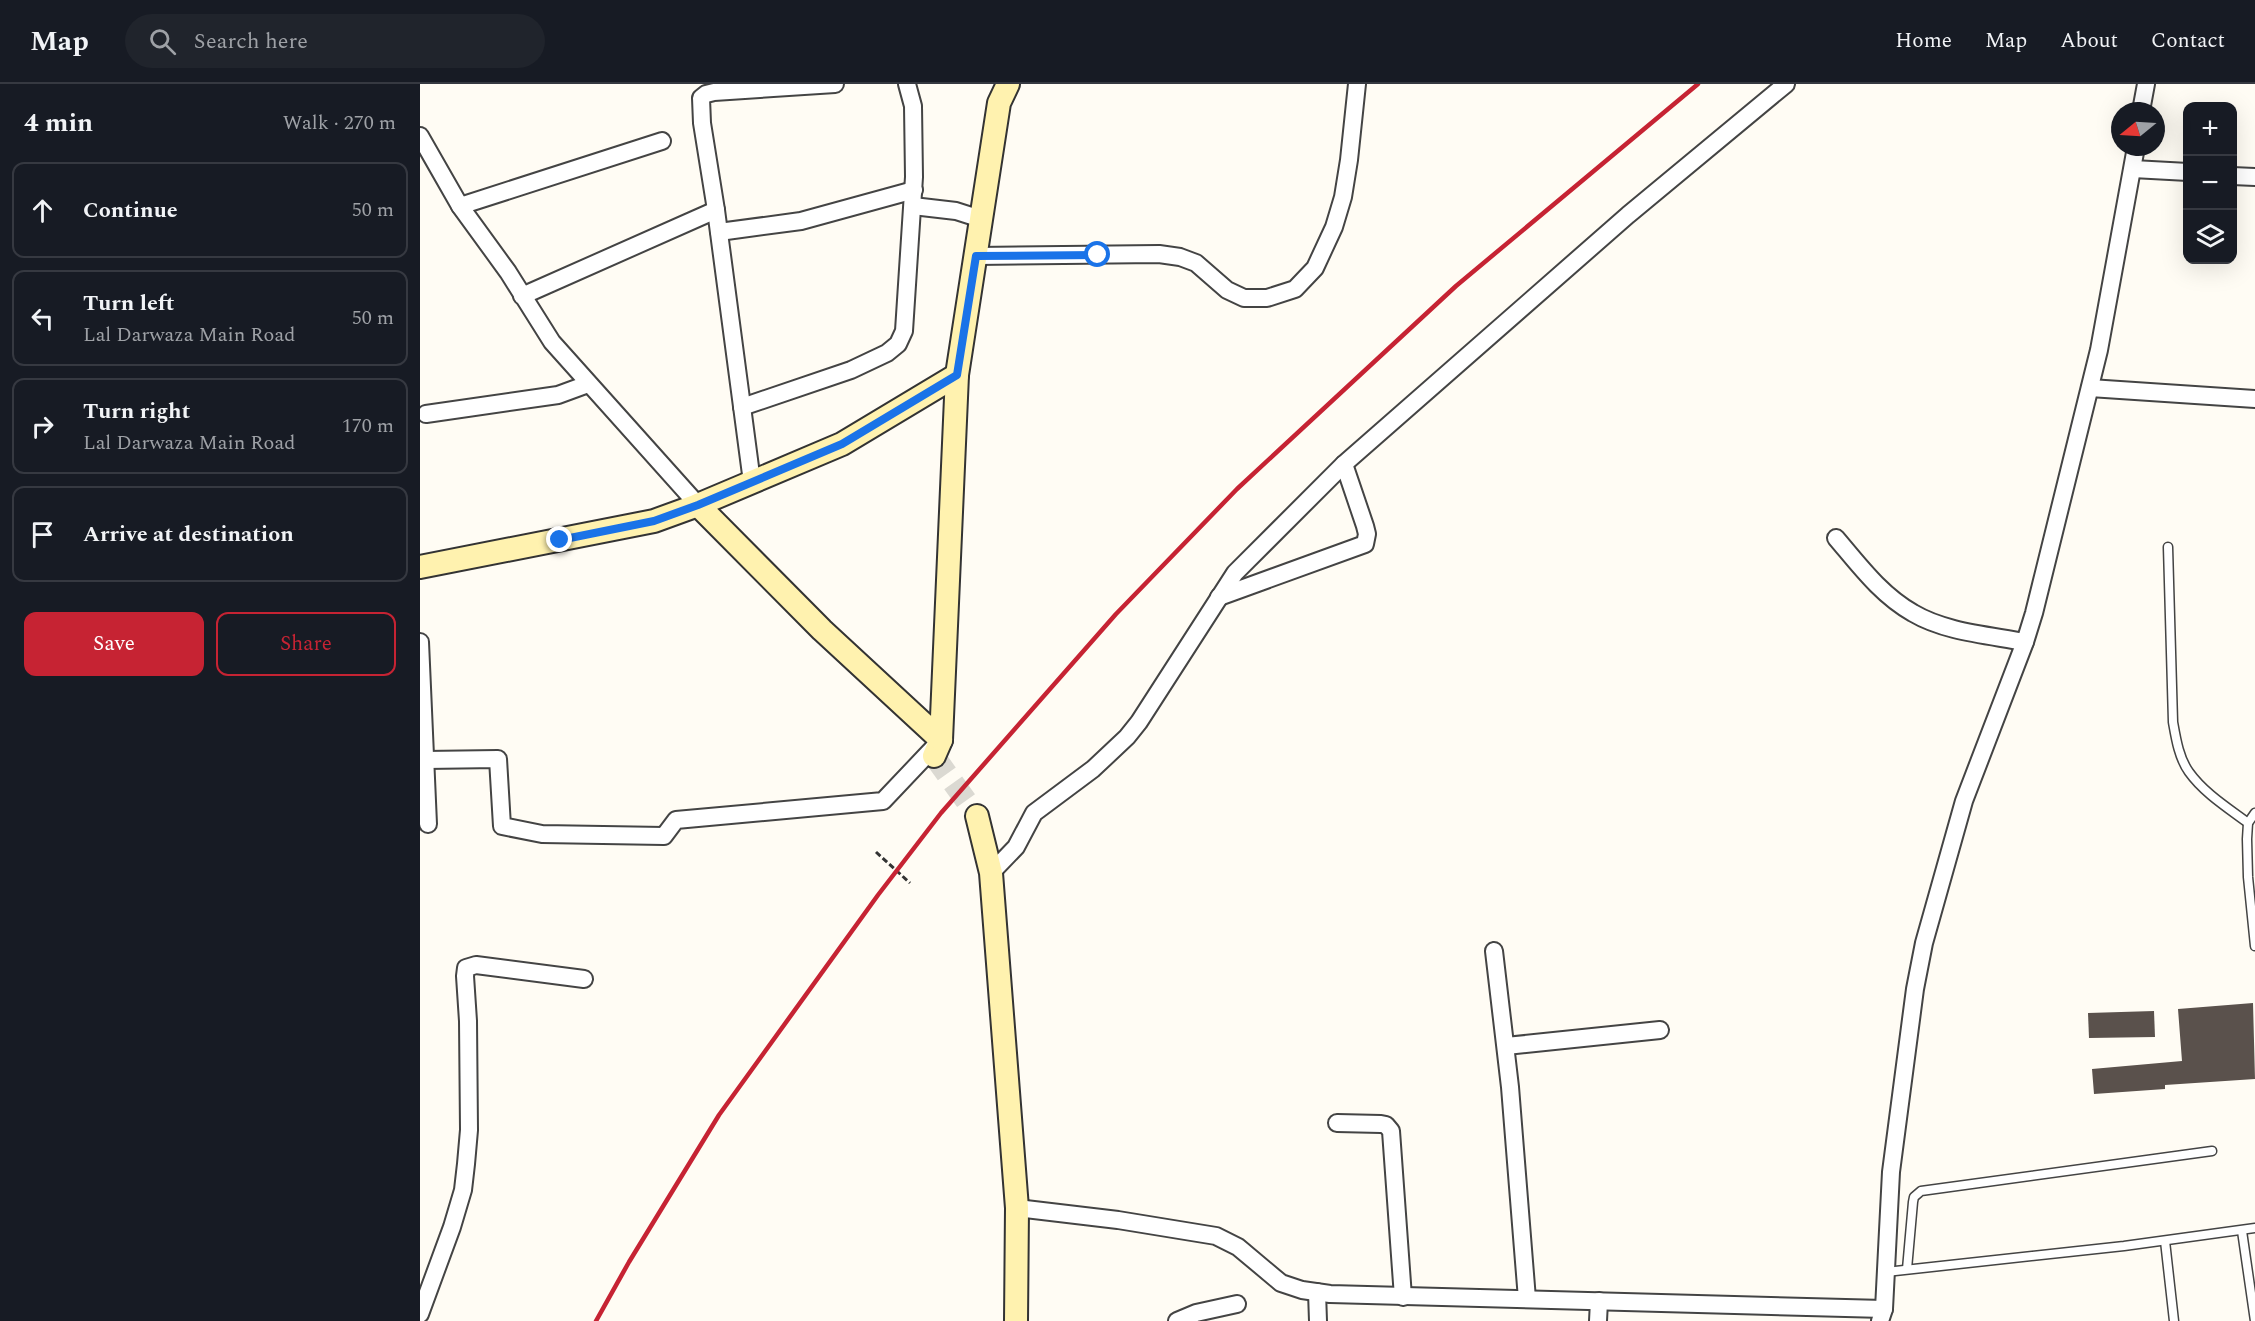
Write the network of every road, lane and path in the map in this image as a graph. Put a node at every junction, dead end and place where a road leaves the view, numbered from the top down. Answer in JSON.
{"nodes":[{"id":1,"x":835,"y":84,"type":"edge"},
{"id":2,"x":907,"y":84,"type":"edge"},
{"id":3,"x":1008,"y":84,"type":"edge"},
{"id":4,"x":1357,"y":84,"type":"edge"},
{"id":5,"x":1786,"y":84,"type":"edge"},
{"id":6,"x":2146,"y":84,"type":"edge"},
{"id":7,"x":2143,"y":102,"type":"edge"},
{"id":8,"x":420,"y":136,"type":"edge"},
{"id":9,"x":662,"y":141,"type":"dead end"},
{"id":10,"x":2135,"y":156,"type":"edge"},
{"id":11,"x":2133,"y":169,"type":"junction"},
{"id":12,"x":2183,"y":172,"type":"edge"},
{"id":13,"x":2237,"y":176,"type":"edge"},
{"id":14,"x":2255,"y":177,"type":"edge"},
{"id":15,"x":914,"y":198,"type":"junction"},
{"id":16,"x":460,"y":206,"type":"junction"},
{"id":17,"x":716,"y":210,"type":"junction"},
{"id":18,"x":981,"y":219,"type":"junction"},
{"id":19,"x":718,"y":232,"type":"junction"},
{"id":20,"x":976,"y":256,"type":"junction"},
{"id":21,"x":522,"y":296,"type":"junction"},
{"id":22,"x":957,"y":375,"type":"junction"},
{"id":23,"x":588,"y":384,"type":"junction"},
{"id":24,"x":2090,"y":388,"type":"junction"},
{"id":25,"x":2255,"y":399,"type":"edge"},
{"id":26,"x":742,"y":407,"type":"junction"},
{"id":27,"x":426,"y":414,"type":"dead end"},
{"id":28,"x":1344,"y":464,"type":"junction"},
{"id":29,"x":752,"y":482,"type":"junction"},
{"id":30,"x":698,"y":505,"type":"junction"},
{"id":31,"x":1836,"y":538,"type":"dead end"},
{"id":32,"x":2168,"y":547,"type":"dead end"},
{"id":33,"x":420,"y":567,"type":"edge"},
{"id":34,"x":1219,"y":597,"type":"junction"},
{"id":35,"x":420,"y":642,"type":"edge"},
{"id":36,"x":2025,"y":642,"type":"junction"},
{"id":37,"x":938,"y":748,"type":"junction"},
{"id":38,"x":423,"y":752,"type":"edge"},
{"id":39,"x":2255,"y":813,"type":"edge"},
{"id":40,"x":977,"y":816,"type":"tunnel mouth"},
{"id":41,"x":2248,"y":823,"type":"junction"},
{"id":42,"x":428,"y":824,"type":"dead end"},
{"id":43,"x":876,"y":852,"type":"dead end"},
{"id":44,"x":991,"y":873,"type":"junction"},
{"id":45,"x":910,"y":883,"type":"dead end"},
{"id":46,"x":2255,"y":946,"type":"edge"},
{"id":47,"x":1494,"y":951,"type":"dead end"},
{"id":48,"x":584,"y":979,"type":"dead end"},
{"id":49,"x":1660,"y":1030,"type":"dead end"},
{"id":50,"x":1506,"y":1046,"type":"junction"},
{"id":51,"x":1337,"y":1123,"type":"dead end"},
{"id":52,"x":2212,"y":1151,"type":"dead end"},
{"id":53,"x":1017,"y":1208,"type":"junction"},
{"id":54,"x":2255,"y":1228,"type":"edge"},
{"id":55,"x":2242,"y":1231,"type":"junction"},
{"id":56,"x":2164,"y":1241,"type":"junction"},
{"id":57,"x":1907,"y":1269,"type":"junction"},
{"id":58,"x":1886,"y":1272,"type":"junction"},
{"id":59,"x":1317,"y":1292,"type":"junction"},
{"id":60,"x":1403,"y":1297,"type":"junction"},
{"id":61,"x":1527,"y":1299,"type":"junction"},
{"id":62,"x":1599,"y":1301,"type":"junction"},
{"id":63,"x":1237,"y":1304,"type":"dead end"},
{"id":64,"x":420,"y":1314,"type":"edge"},
{"id":65,"x":1882,"y":1315,"type":"edge"},
{"id":66,"x":1016,"y":1321,"type":"edge"},
{"id":67,"x":1177,"y":1321,"type":"edge"},
{"id":68,"x":1318,"y":1321,"type":"edge"},
{"id":69,"x":1598,"y":1321,"type":"edge"},
{"id":70,"x":2174,"y":1321,"type":"edge"},
{"id":71,"x":2254,"y":1321,"type":"edge"}],
"edges":[{"from":1,"to":17,"type":"street"},
{"from":2,"to":15,"type":"street"},
{"from":3,"to":18,"type":"main road"},
{"from":4,"to":20,"type":"street"},
{"from":5,"to":28,"type":"street"},
{"from":6,"to":7,"type":"street"},
{"from":8,"to":16,"type":"street"},
{"from":9,"to":16,"type":"street"},
{"from":10,"to":11,"type":"street"},
{"from":11,"to":12,"type":"street"},
{"from":11,"to":24,"type":"street"},
{"from":13,"to":14,"type":"street"},
{"from":15,"to":18,"type":"street"},
{"from":15,"to":19,"type":"street"},
{"from":15,"to":26,"type":"street"},
{"from":16,"to":21,"type":"street"},
{"from":17,"to":19,"type":"street"},
{"from":17,"to":21,"type":"street"},
{"from":18,"to":20,"type":"main road"},
{"from":19,"to":26,"type":"street"},
{"from":20,"to":22,"type":"main road"},
{"from":21,"to":23,"type":"street"},
{"from":22,"to":29,"type":"main road"},
{"from":22,"to":37,"type":"main road"},
{"from":23,"to":27,"type":"street"},
{"from":23,"to":30,"type":"street"},
{"from":24,"to":25,"type":"street"},
{"from":24,"to":36,"type":"street"},
{"from":26,"to":29,"type":"street"},
{"from":28,"to":34,"type":"street"},
{"from":28,"to":34,"type":"street"},
{"from":29,"to":30,"type":"main road"},
{"from":30,"to":33,"type":"main road"},
{"from":30,"to":37,"type":"main road"},
{"from":31,"to":36,"type":"street"},
{"from":32,"to":41,"type":"lane"},
{"from":34,"to":44,"type":"street"},
{"from":35,"to":38,"type":"street"},
{"from":36,"to":58,"type":"street"},
{"from":37,"to":38,"type":"street"},
{"from":38,"to":42,"type":"street"},
{"from":39,"to":41,"type":"lane"},
{"from":40,"to":44,"type":"main road"},
{"from":41,"to":46,"type":"lane"},
{"from":43,"to":45,"type":"path"},
{"from":44,"to":53,"type":"main road"},
{"from":47,"to":50,"type":"street"},
{"from":48,"to":64,"type":"street"},
{"from":49,"to":50,"type":"street"},
{"from":50,"to":61,"type":"street"},
{"from":51,"to":60,"type":"street"},
{"from":52,"to":57,"type":"lane"},
{"from":53,"to":59,"type":"street"},
{"from":53,"to":66,"type":"main road"},
{"from":54,"to":55,"type":"lane"},
{"from":55,"to":56,"type":"lane"},
{"from":55,"to":71,"type":"lane"},
{"from":56,"to":57,"type":"lane"},
{"from":56,"to":70,"type":"lane"},
{"from":57,"to":58,"type":"lane"},
{"from":58,"to":65,"type":"street"},
{"from":59,"to":60,"type":"street"},
{"from":59,"to":68,"type":"street"},
{"from":60,"to":61,"type":"street"},
{"from":61,"to":62,"type":"street"},
{"from":62,"to":65,"type":"street"},
{"from":62,"to":69,"type":"street"},
{"from":63,"to":67,"type":"street"}]}
